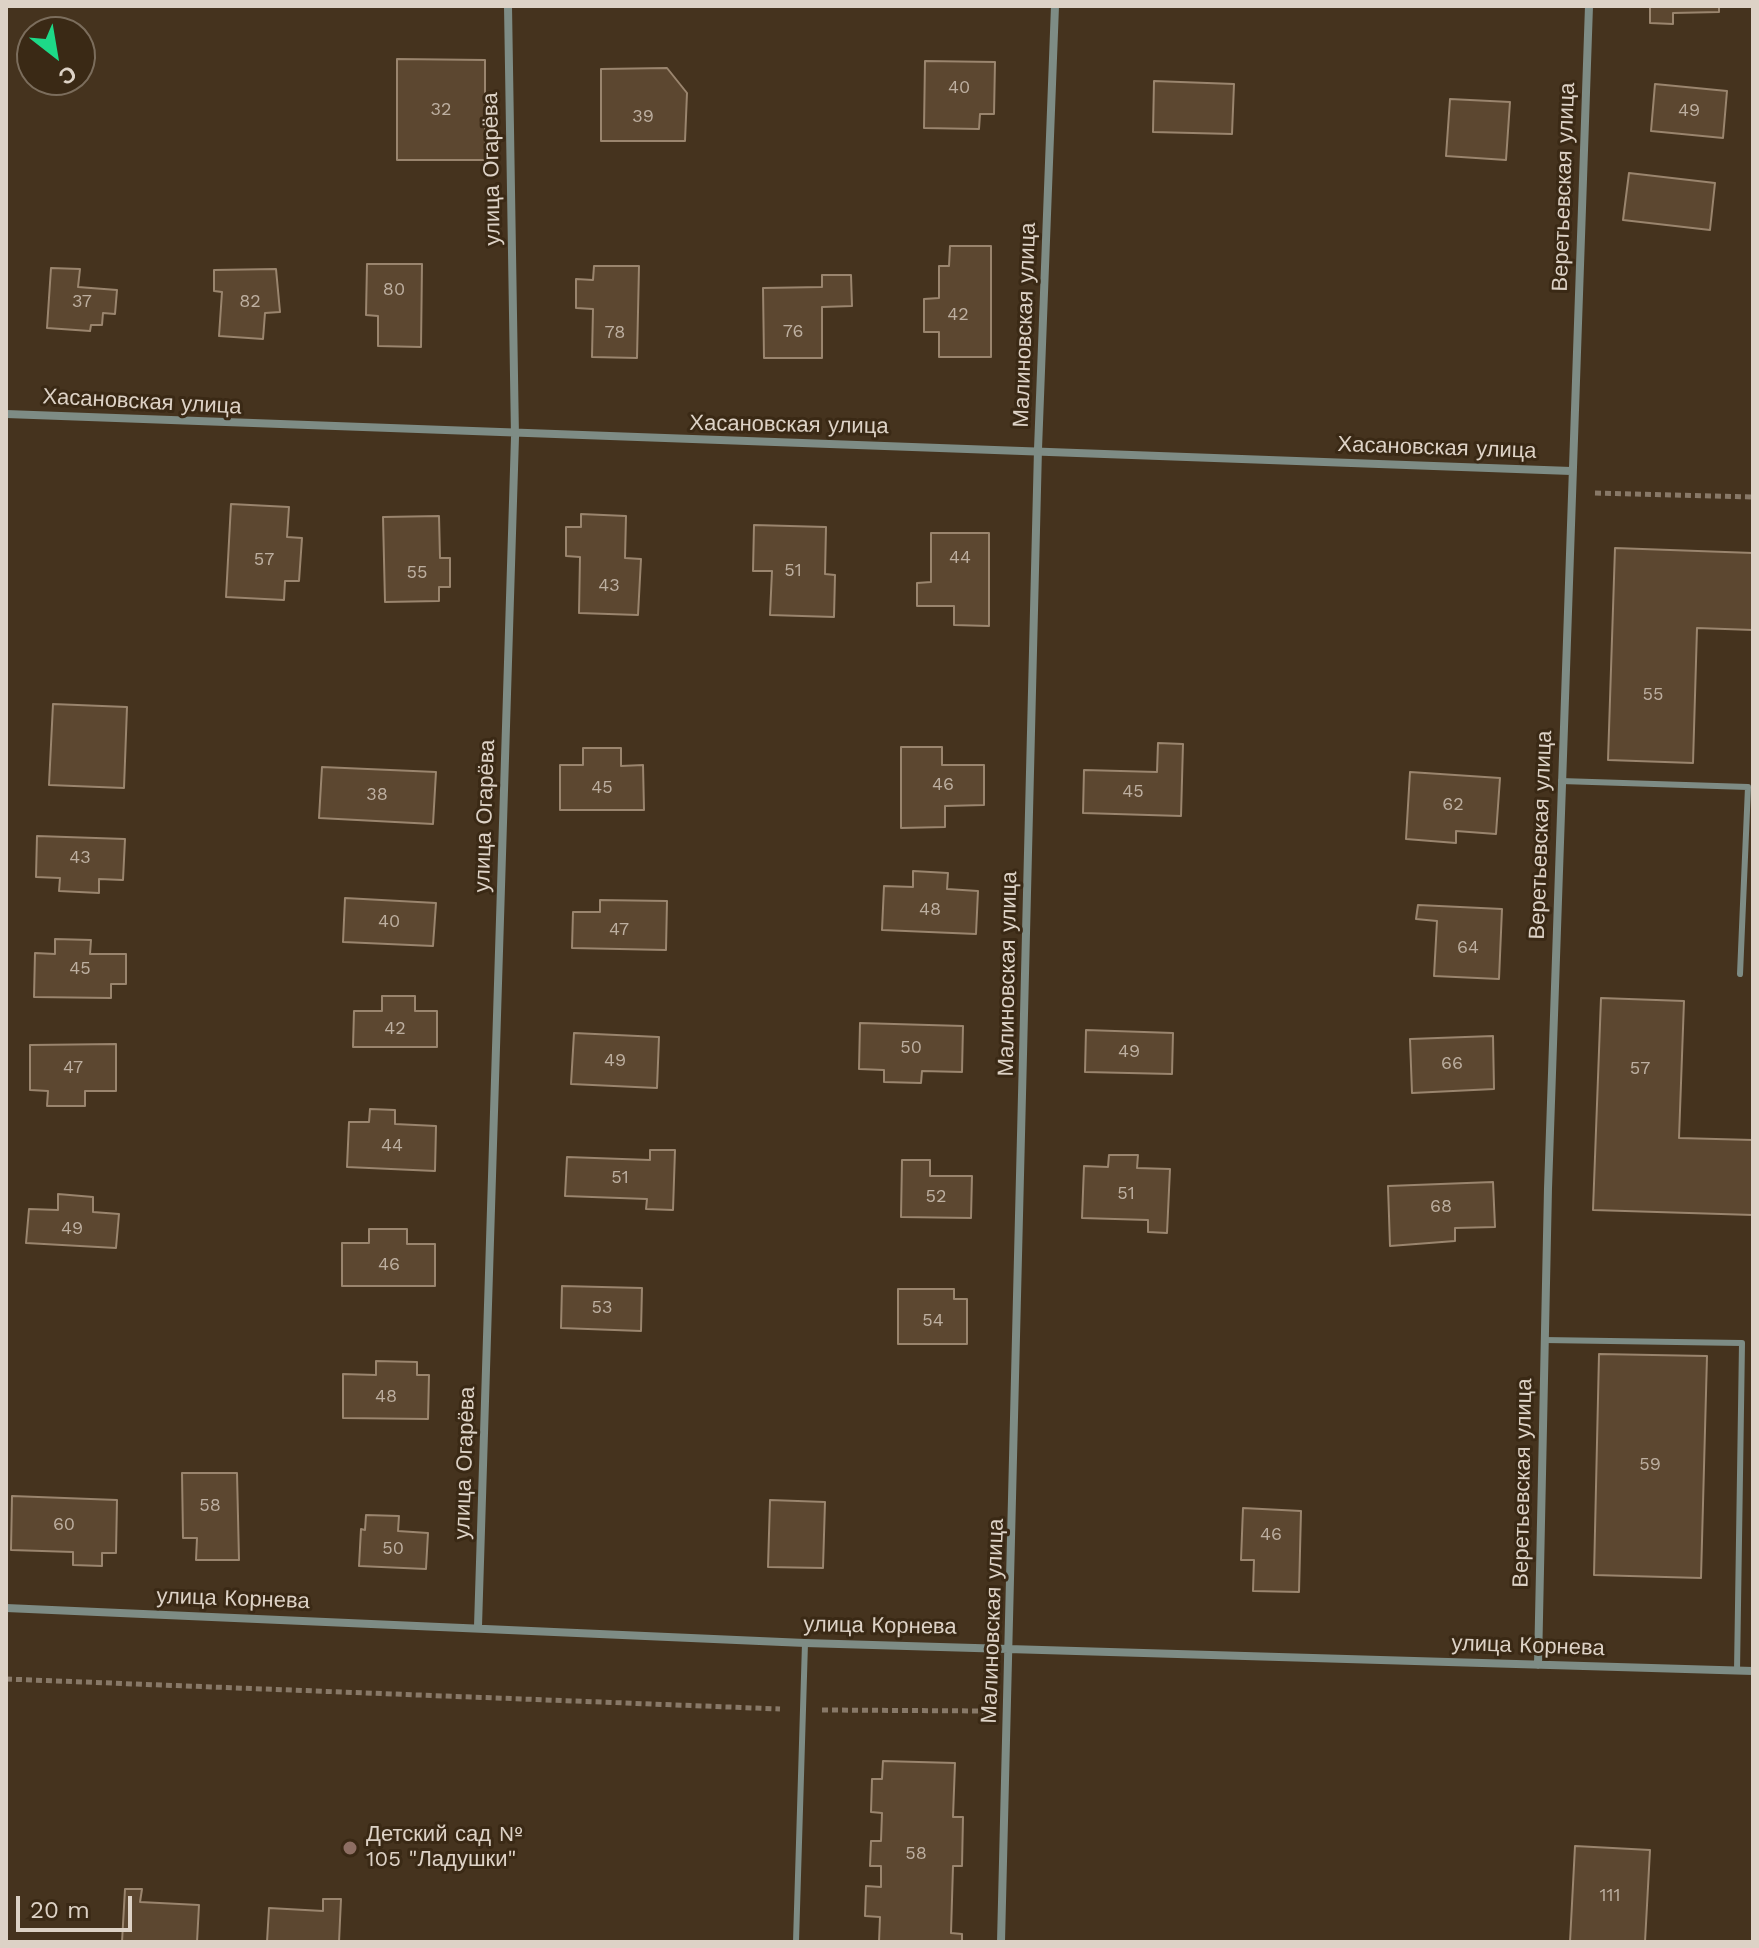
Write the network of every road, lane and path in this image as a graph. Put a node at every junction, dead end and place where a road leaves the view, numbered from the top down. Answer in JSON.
{"nodes":[{"id":1,"x":508,"y":6,"type":"edge"},
{"id":2,"x":1055,"y":6,"type":"edge"},
{"id":3,"x":1589,"y":6,"type":"edge"},
{"id":4,"x":6,"y":414,"type":"edge"},
{"id":5,"x":515,"y":437,"type":"junction"},
{"id":6,"x":1038,"y":449,"type":"junction"},
{"id":7,"x":1571,"y":471,"type":"junction"},
{"id":8,"x":1570,"y":492,"type":"junction"},
{"id":9,"x":1753,"y":497,"type":"edge"},
{"id":10,"x":1561,"y":781,"type":"junction"},
{"id":11,"x":1740,"y":974,"type":"dead end"},
{"id":12,"x":1544,"y":1340,"type":"junction"},
{"id":13,"x":6,"y":1608,"type":"edge"},
{"id":14,"x":478,"y":1626,"type":"junction"},
{"id":15,"x":805,"y":1643,"type":"junction"},
{"id":16,"x":1011,"y":1647,"type":"junction"},
{"id":17,"x":1538,"y":1665,"type":"junction"},
{"id":18,"x":1737,"y":1671,"type":"junction"},
{"id":19,"x":1753,"y":1671,"type":"edge"},
{"id":20,"x":6,"y":1679,"type":"edge"},
{"id":21,"x":803,"y":1710,"type":"junction"},
{"id":22,"x":1008,"y":1711,"type":"junction"},
{"id":23,"x":796,"y":1942,"type":"edge"},
{"id":24,"x":1001,"y":1942,"type":"edge"}],
"edges":[{"from":1,"to":5,"type":"street","name":"улица Огарёва"},
{"from":2,"to":6,"type":"street","name":"Малиновская улица"},
{"from":3,"to":7,"type":"street","name":"Веретьевская улица"},
{"from":4,"to":5,"type":"street","name":"Хасановская улица"},
{"from":5,"to":6,"type":"street","name":"Хасановская улица"},
{"from":5,"to":14,"type":"street","name":"улица Огарёва"},
{"from":6,"to":7,"type":"street","name":"Хасановская улица"},
{"from":6,"to":16,"type":"street","name":"Малиновская улица"},
{"from":7,"to":8,"type":"street","name":"Веретьевская улица"},
{"from":8,"to":9,"type":"path"},
{"from":8,"to":10,"type":"street","name":"Веретьевская улица"},
{"from":10,"to":11,"type":"lane"},
{"from":10,"to":12,"type":"street","name":"Веретьевская улица"},
{"from":12,"to":17,"type":"street","name":"Веретьевская улица"},
{"from":12,"to":18,"type":"lane"},
{"from":13,"to":14,"type":"street","name":"улица Корнева"},
{"from":14,"to":15,"type":"street","name":"улица Корнева"},
{"from":15,"to":16,"type":"street","name":"улица Корнева"},
{"from":15,"to":21,"type":"lane"},
{"from":16,"to":17,"type":"street","name":"улица Корнева"},
{"from":16,"to":22,"type":"street","name":"Малиновская улица"},
{"from":17,"to":18,"type":"street","name":"улица Корнева"},
{"from":18,"to":19,"type":"street","name":"улица Корнева"},
{"from":20,"to":21,"type":"path"},
{"from":21,"to":22,"type":"path"},
{"from":21,"to":23,"type":"lane"},
{"from":22,"to":24,"type":"street","name":"Малиновская улица"}]}
